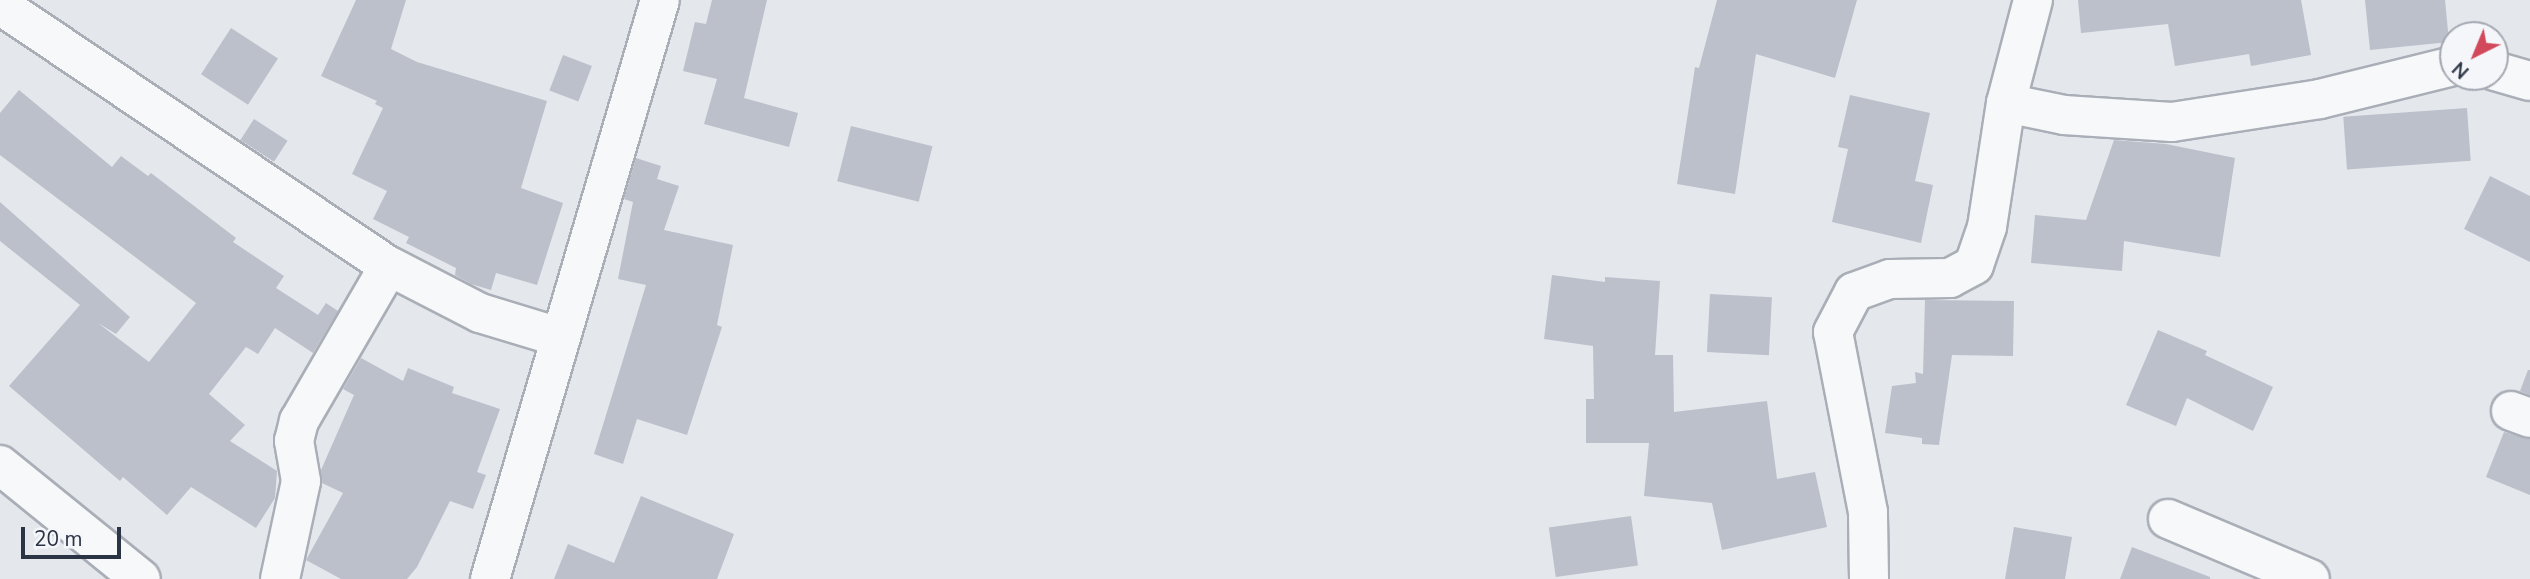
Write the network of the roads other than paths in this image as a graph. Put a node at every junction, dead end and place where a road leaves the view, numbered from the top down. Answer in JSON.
{"nodes":[{"id":1,"x":660,"y":0,"type":"edge"},
{"id":2,"x":2033,"y":0,"type":"edge"},
{"id":3,"x":0,"y":5,"type":"edge"},
{"id":4,"x":2439,"y":69,"type":"edge"},
{"id":5,"x":2509,"y":75,"type":"edge"},
{"id":6,"x":2530,"y":81,"type":"edge"},
{"id":7,"x":2006,"y":103,"type":"junction"},
{"id":8,"x":390,"y":266,"type":"junction"},
{"id":9,"x":559,"y":337,"type":"junction"},
{"id":10,"x":0,"y":465,"type":"edge"},
{"id":11,"x":2168,"y":519,"type":"dead end"},
{"id":12,"x":141,"y":579,"type":"edge"},
{"id":13,"x":280,"y":579,"type":"edge"},
{"id":14,"x":490,"y":579,"type":"edge"},
{"id":15,"x":1869,"y":579,"type":"edge"},
{"id":16,"x":2310,"y":579,"type":"edge"}],
"edges":[{"from":1,"to":9,"type":"street"},
{"from":2,"to":7,"type":"street"},
{"from":3,"to":8,"type":"street"},
{"from":4,"to":7,"type":"street"},
{"from":5,"to":6,"type":"street"},
{"from":7,"to":15,"type":"street"},
{"from":8,"to":9,"type":"street"},
{"from":8,"to":13,"type":"street"},
{"from":9,"to":14,"type":"street"},
{"from":10,"to":12,"type":"street"},
{"from":11,"to":16,"type":"street"}]}
